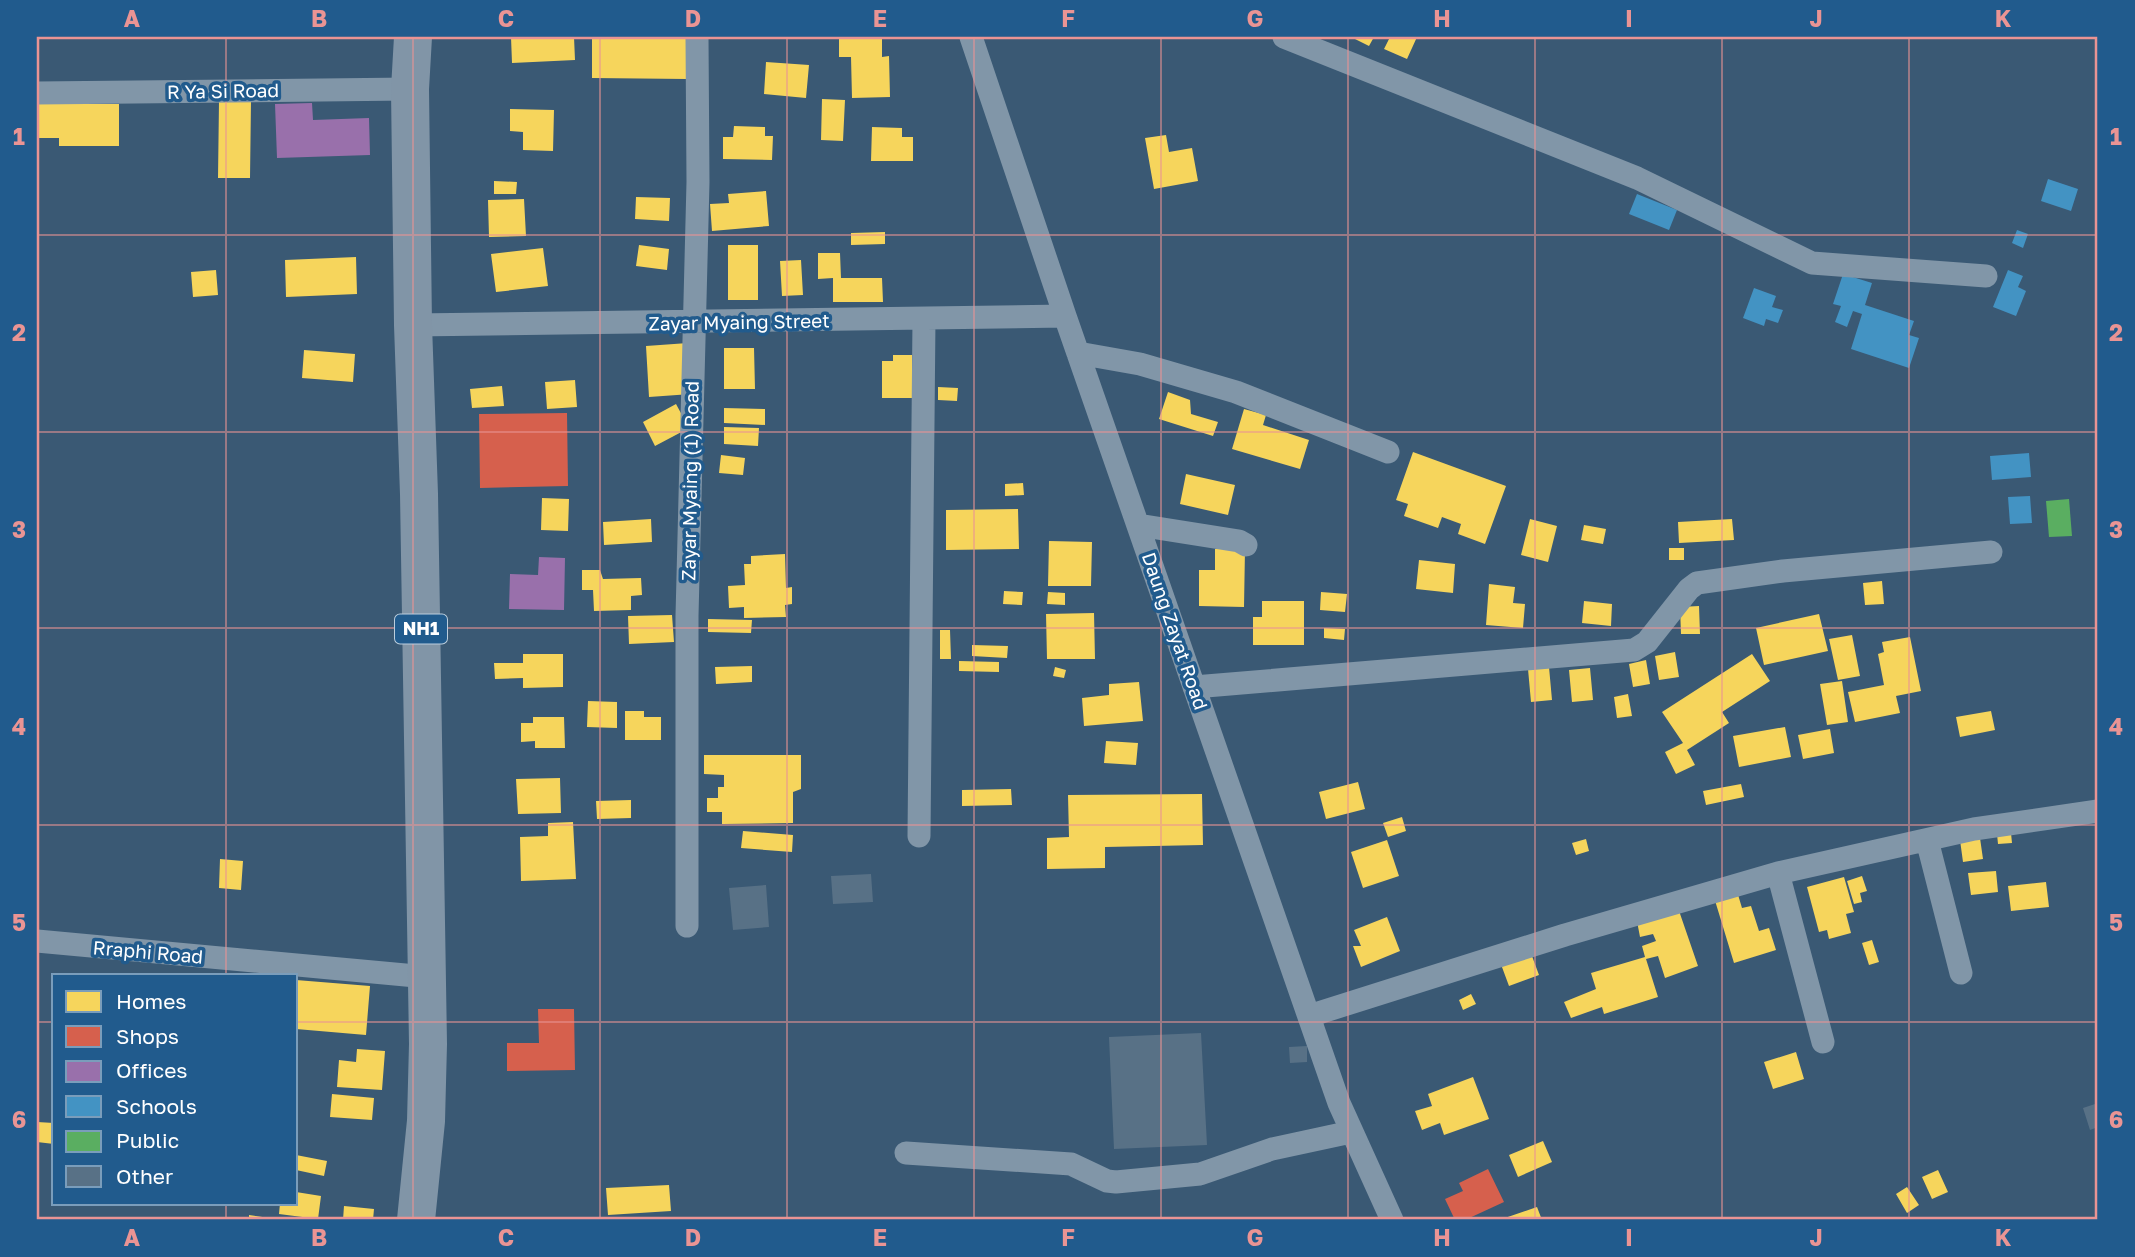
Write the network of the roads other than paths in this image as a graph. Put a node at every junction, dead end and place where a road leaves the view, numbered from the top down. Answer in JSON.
{"nodes":[{"id":1,"x":413,"y":37,"type":"edge"},
{"id":2,"x":697,"y":37,"type":"edge"},
{"id":3,"x":971,"y":37,"type":"edge"},
{"id":4,"x":1284,"y":37,"type":"edge"},
{"id":5,"x":410,"y":89,"type":"junction"},
{"id":6,"x":37,"y":93,"type":"edge"},
{"id":7,"x":1986,"y":276,"type":"dead end"},
{"id":8,"x":1065,"y":316,"type":"junction"},
{"id":9,"x":923,"y":319,"type":"junction"},
{"id":10,"x":694,"y":323,"type":"junction"},
{"id":11,"x":413,"y":325,"type":"junction"},
{"id":12,"x":1078,"y":353,"type":"junction"},
{"id":13,"x":1388,"y":452,"type":"dead end"},
{"id":14,"x":1138,"y":525,"type":"junction"},
{"id":15,"x":1246,"y":545,"type":"dead end"},
{"id":16,"x":1991,"y":552,"type":"dead end"},
{"id":17,"x":1194,"y":687,"type":"junction"},
{"id":18,"x":2098,"y":811,"type":"edge"},
{"id":19,"x":919,"y":836,"type":"dead end"},
{"id":20,"x":1927,"y":840,"type":"junction"},
{"id":21,"x":1778,"y":873,"type":"junction"},
{"id":22,"x":687,"y":926,"type":"dead end"},
{"id":23,"x":37,"y":942,"type":"edge"},
{"id":24,"x":1961,"y":973,"type":"dead end"},
{"id":25,"x":427,"y":977,"type":"junction"},
{"id":26,"x":1308,"y":1016,"type":"junction"},
{"id":27,"x":1823,"y":1042,"type":"dead end"},
{"id":28,"x":1351,"y":1132,"type":"junction"},
{"id":29,"x":906,"y":1153,"type":"dead end"},
{"id":30,"x":416,"y":1220,"type":"edge"},
{"id":31,"x":1392,"y":1220,"type":"edge"}],
"edges":[{"from":1,"to":5,"type":"highway","number":"NH1"},
{"from":2,"to":10,"type":"street","name":"Zayar Myaing (1) Road"},
{"from":3,"to":8,"type":"street","name":"Daung Zayat Road"},
{"from":4,"to":7,"type":"street"},
{"from":5,"to":6,"type":"street","name":"R Ya Si Road"},
{"from":5,"to":11,"type":"highway","number":"NH1"},
{"from":8,"to":9,"type":"street","name":"Zayar Myaing Street"},
{"from":8,"to":12,"type":"street","name":"Daung Zayat Road"},
{"from":9,"to":10,"type":"street","name":"Zayar Myaing Street"},
{"from":9,"to":19,"type":"street"},
{"from":10,"to":11,"type":"street","name":"Zayar Myaing Street"},
{"from":10,"to":22,"type":"street","name":"Zayar Myaing (1) Road"},
{"from":11,"to":25,"type":"highway","number":"NH1"},
{"from":12,"to":13,"type":"street"},
{"from":12,"to":14,"type":"street","name":"Daung Zayat Road"},
{"from":14,"to":15,"type":"street"},
{"from":14,"to":17,"type":"street","name":"Daung Zayat Road"},
{"from":16,"to":17,"type":"street"},
{"from":17,"to":26,"type":"street","name":"Daung Zayat Road"},
{"from":18,"to":20,"type":"street"},
{"from":20,"to":21,"type":"street"},
{"from":20,"to":24,"type":"street"},
{"from":21,"to":26,"type":"street"},
{"from":21,"to":27,"type":"street"},
{"from":23,"to":25,"type":"street","name":"Rraphi Road"},
{"from":25,"to":30,"type":"highway","number":"NH1"},
{"from":26,"to":28,"type":"street","name":"Daung Zayat Road"},
{"from":28,"to":29,"type":"street"},
{"from":28,"to":31,"type":"street","name":"Daung Zayat Road"}]}
